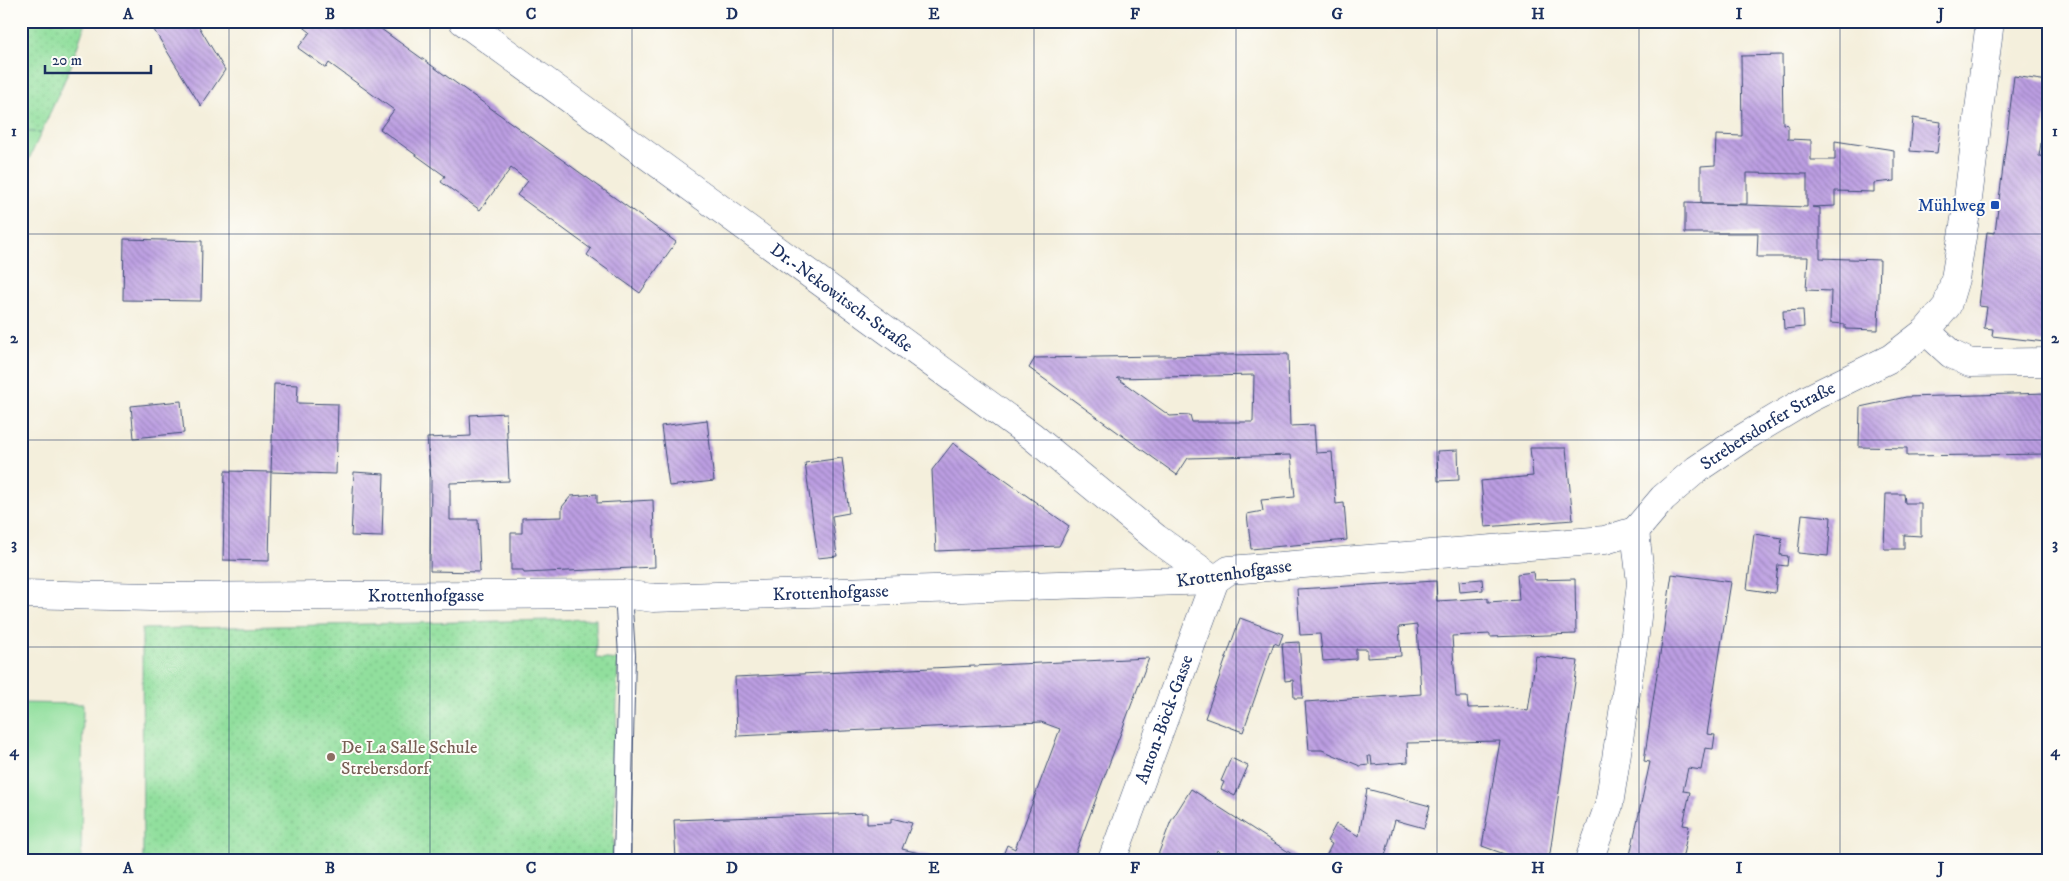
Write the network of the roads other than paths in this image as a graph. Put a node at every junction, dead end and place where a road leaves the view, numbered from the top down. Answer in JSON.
{"nodes":[{"id":1,"x":463,"y":21,"type":"edge"},
{"id":2,"x":1990,"y":21,"type":"edge"},
{"id":3,"x":1926,"y":331,"type":"junction"},
{"id":4,"x":2048,"y":362,"type":"edge"},
{"id":5,"x":1635,"y":530,"type":"junction"},
{"id":6,"x":1215,"y":580,"type":"junction"},
{"id":7,"x":21,"y":594,"type":"edge"},
{"id":8,"x":623,"y":594,"type":"junction"},
{"id":9,"x":622,"y":860,"type":"edge"},
{"id":10,"x":1112,"y":860,"type":"edge"},
{"id":11,"x":1589,"y":860,"type":"edge"}],
"edges":[{"from":1,"to":6,"type":"street","name":"Dr.-Nekowitsch-Straße"},
{"from":2,"to":3,"type":"street","name":"Strebersdorfer Straße"},
{"from":3,"to":4,"type":"street"},
{"from":3,"to":5,"type":"street","name":"Strebersdorfer Straße"},
{"from":5,"to":6,"type":"street","name":"Krottenhofgasse"},
{"from":5,"to":11,"type":"street"},
{"from":6,"to":8,"type":"street","name":"Krottenhofgasse"},
{"from":6,"to":10,"type":"street","name":"Anton-Böck-Gasse"},
{"from":7,"to":8,"type":"street","name":"Krottenhofgasse"},
{"from":8,"to":9,"type":"lane"}]}
